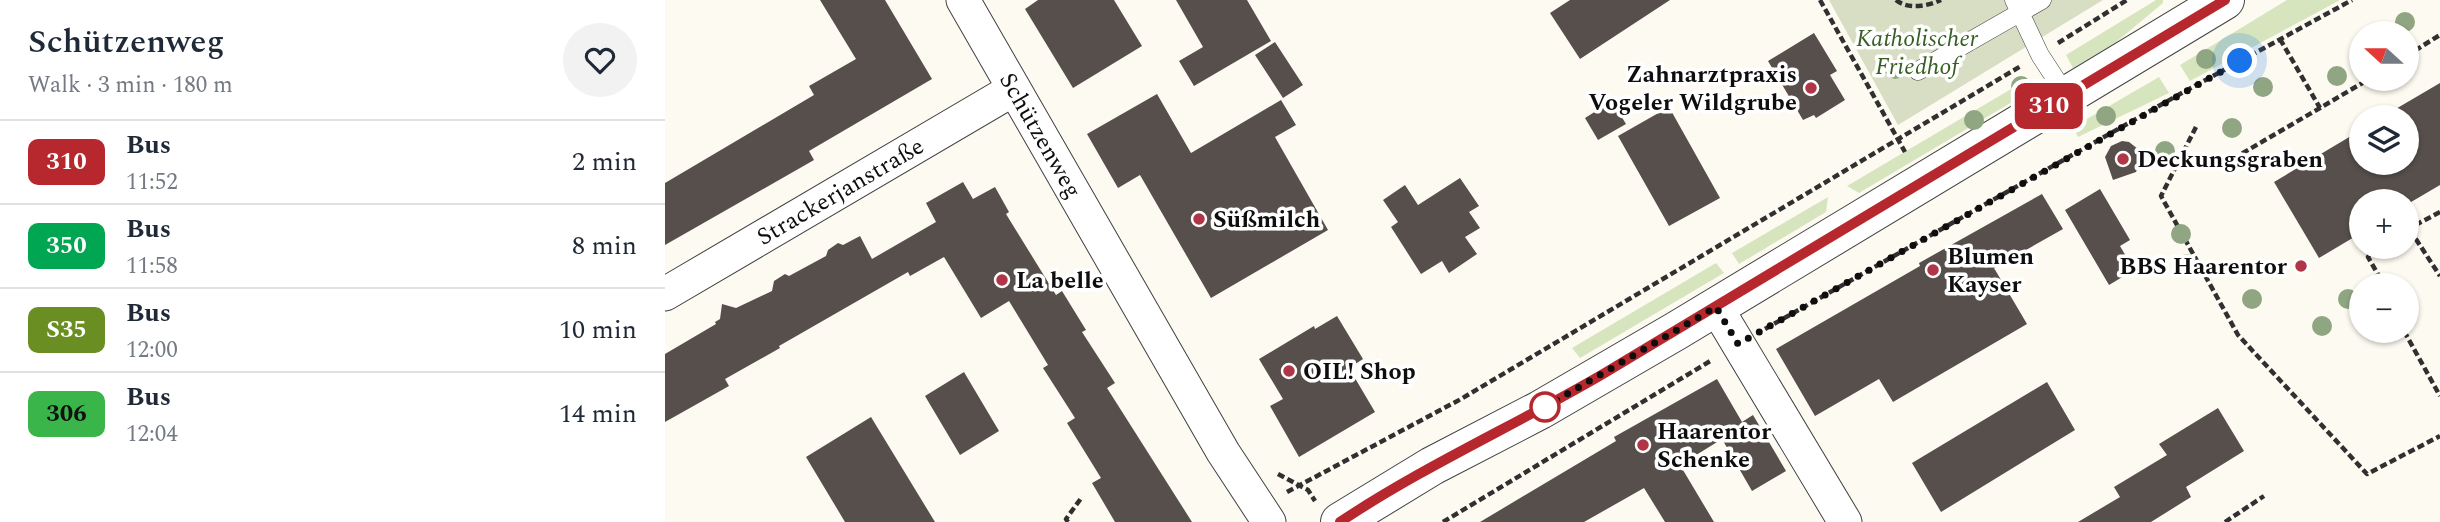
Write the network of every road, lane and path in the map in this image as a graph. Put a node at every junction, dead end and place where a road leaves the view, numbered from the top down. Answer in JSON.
{"nodes":[{"id":1,"x":963,"y":0,"type":"edge"},
{"id":2,"x":1820,"y":0,"type":"edge"},
{"id":3,"x":1896,"y":0,"type":"edge"},
{"id":4,"x":1941,"y":0,"type":"edge"},
{"id":5,"x":2042,"y":0,"type":"edge"},
{"id":6,"x":2127,"y":0,"type":"edge"},
{"id":7,"x":2225,"y":0,"type":"edge"},
{"id":8,"x":2353,"y":0,"type":"edge"},
{"id":9,"x":2017,"y":7,"type":"edge"},
{"id":10,"x":2440,"y":35,"type":"edge"},
{"id":11,"x":2280,"y":38,"type":"junction"},
{"id":12,"x":2419,"y":48,"type":"edge"},
{"id":13,"x":2040,"y":55,"type":"junction"},
{"id":14,"x":1918,"y":71,"type":"dead end"},
{"id":15,"x":1014,"y":89,"type":"junction"},
{"id":16,"x":2349,"y":90,"type":"edge"},
{"id":17,"x":2066,"y":95,"type":"junction"},
{"id":18,"x":2320,"y":108,"type":"junction"},
{"id":19,"x":2196,"y":127,"type":"dead end"},
{"id":20,"x":1898,"y":140,"type":"junction"},
{"id":21,"x":2224,"y":164,"type":"dead end"},
{"id":22,"x":1922,"y":181,"type":"junction"},
{"id":23,"x":2440,"y":212,"type":"edge"},
{"id":24,"x":2419,"y":224,"type":"edge"},
{"id":25,"x":2419,"y":246,"type":"edge"},
{"id":26,"x":2440,"y":276,"type":"edge"},
{"id":27,"x":665,"y":294,"type":"edge"},
{"id":28,"x":1716,"y":307,"type":"junction"},
{"id":29,"x":2411,"y":343,"type":"edge"},
{"id":30,"x":1738,"y":344,"type":"junction"},
{"id":31,"x":2440,"y":396,"type":"edge"},
{"id":32,"x":2440,"y":436,"type":"edge"},
{"id":33,"x":1272,"y":468,"type":"dead end"},
{"id":34,"x":1300,"y":484,"type":"junction"},
{"id":35,"x":2264,"y":496,"type":"dead end"},
{"id":36,"x":1082,"y":497,"type":"dead end"},
{"id":37,"x":1276,"y":508,"type":"edge"},
{"id":38,"x":1326,"y":509,"type":"edge"},
{"id":39,"x":1450,"y":520,"type":"edge"},
{"id":40,"x":1068,"y":522,"type":"edge"},
{"id":41,"x":1443,"y":522,"type":"edge"},
{"id":42,"x":1845,"y":522,"type":"edge"},
{"id":43,"x":2225,"y":522,"type":"edge"}],
"edges":[{"from":1,"to":15,"type":"street","name":"Schützenweg"},
{"from":2,"to":20,"type":"path"},
{"from":3,"to":4,"type":"path"},
{"from":5,"to":9,"type":"lane"},
{"from":6,"to":13,"type":"path"},
{"from":7,"to":17,"type":"street"},
{"from":8,"to":11,"type":"path"},
{"from":9,"to":13,"type":"lane"},
{"from":9,"to":14,"type":"lane"},
{"from":10,"to":12,"type":"path"},
{"from":11,"to":18,"type":"path"},
{"from":11,"to":30,"type":"path"},
{"from":13,"to":17,"type":"lane"},
{"from":13,"to":20,"type":"path"},
{"from":15,"to":27,"type":"street","name":"Strackerjanstraße"},
{"from":15,"to":37,"type":"street","name":"Schützenweg"},
{"from":16,"to":18,"type":"path"},
{"from":17,"to":22,"type":"street"},
{"from":18,"to":21,"type":"path"},
{"from":19,"to":32,"type":"path"},
{"from":20,"to":22,"type":"path"},
{"from":20,"to":34,"type":"path"},
{"from":22,"to":28,"type":"street"},
{"from":23,"to":24,"type":"path"},
{"from":25,"to":26,"type":"path"},
{"from":28,"to":30,"type":"street"},
{"from":28,"to":38,"type":"street"},
{"from":29,"to":31,"type":"path"},
{"from":30,"to":39,"type":"path"},
{"from":30,"to":42,"type":"street"},
{"from":33,"to":34,"type":"path"},
{"from":34,"to":37,"type":"path"},
{"from":34,"to":38,"type":"path"},
{"from":35,"to":43,"type":"path"},
{"from":36,"to":40,"type":"path"},
{"from":39,"to":41,"type":"path"}]}
